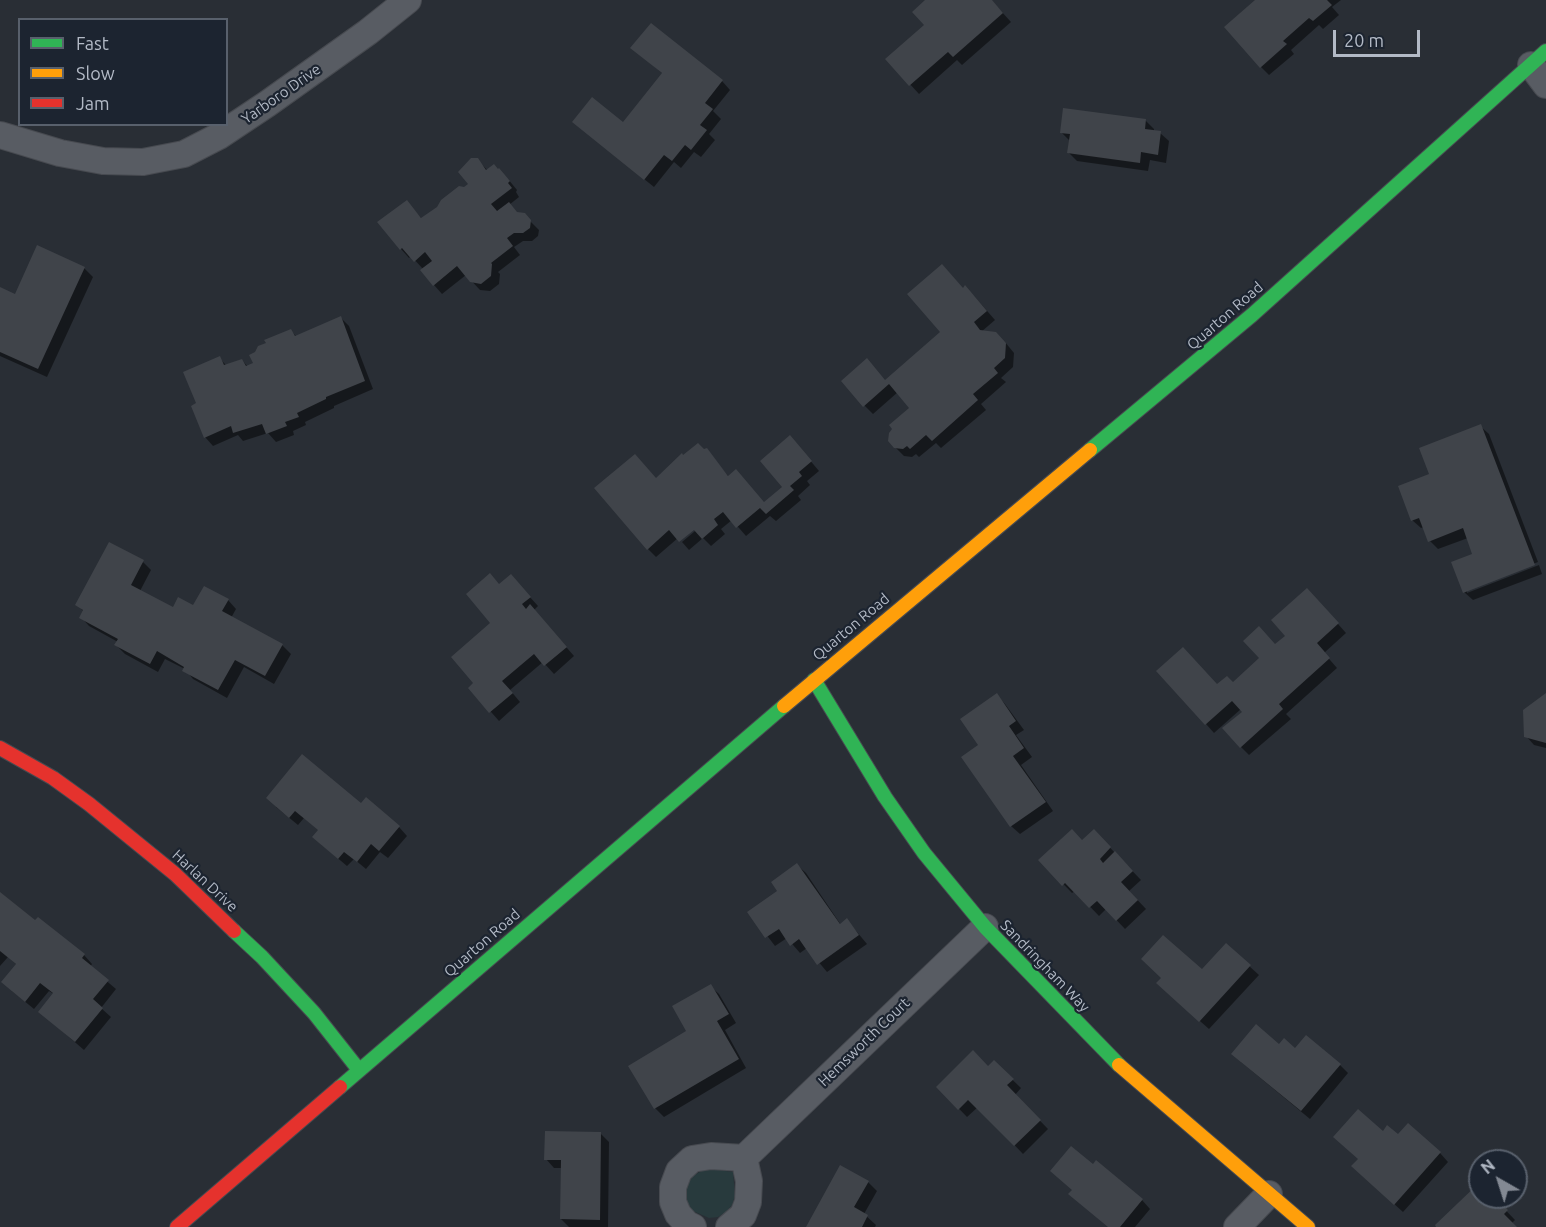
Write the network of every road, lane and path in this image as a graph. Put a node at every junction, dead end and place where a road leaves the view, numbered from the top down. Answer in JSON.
{"nodes":[{"id":1,"x":408,"y":0,"type":"edge"},
{"id":2,"x":1539,"y":58,"type":"edge"},
{"id":3,"x":1546,"y":85,"type":"edge"},
{"id":4,"x":0,"y":135,"type":"edge"},
{"id":5,"x":814,"y":680,"type":"junction"},
{"id":6,"x":0,"y":748,"type":"edge"},
{"id":7,"x":984,"y":927,"type":"junction"},
{"id":8,"x":359,"y":1070,"type":"junction"},
{"id":9,"x":744,"y":1158,"type":"junction"},
{"id":10,"x":1269,"y":1194,"type":"junction"},
{"id":11,"x":177,"y":1227,"type":"edge"},
{"id":12,"x":693,"y":1227,"type":"edge"},
{"id":13,"x":729,"y":1227,"type":"edge"},
{"id":14,"x":1237,"y":1227,"type":"edge"},
{"id":15,"x":1308,"y":1227,"type":"edge"}],
"edges":[{"from":1,"to":4,"type":"street","name":"Yarboro Drive"},
{"from":2,"to":3,"type":"street"},
{"from":2,"to":5,"type":"street","name":"Quarton Road"},
{"from":5,"to":7,"type":"street","name":"Sandringham Way"},
{"from":5,"to":8,"type":"street","name":"Quarton Road"},
{"from":6,"to":8,"type":"street","name":"Harlan Drive"},
{"from":7,"to":9,"type":"street","name":"Hemsworth Court"},
{"from":7,"to":10,"type":"street","name":"Sandringham Way"},
{"from":8,"to":11,"type":"street","name":"Quarton Road"},
{"from":9,"to":12,"type":"street"},
{"from":9,"to":13,"type":"street"},
{"from":10,"to":14,"type":"street"},
{"from":10,"to":15,"type":"street","name":"Sandringham Way"}]}
